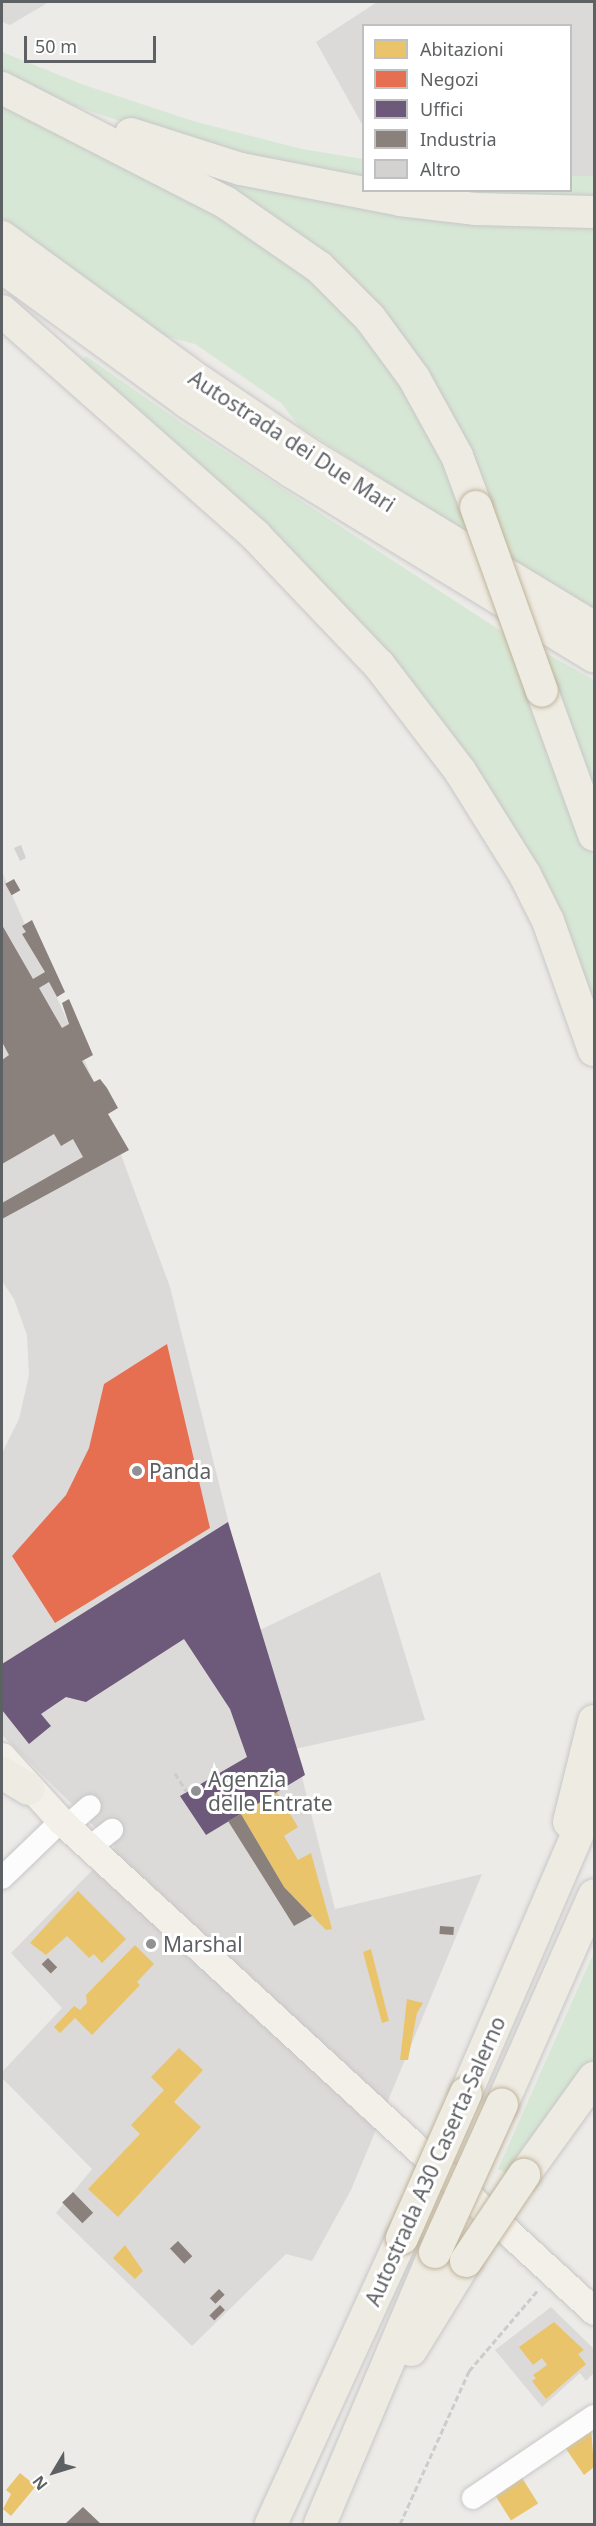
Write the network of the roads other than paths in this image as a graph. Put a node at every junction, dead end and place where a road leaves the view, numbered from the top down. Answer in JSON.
{"nodes":[{"id":1,"x":2,"y":84,"type":"edge"},
{"id":2,"x":2,"y":88,"type":"edge"},
{"id":3,"x":362,"y":190,"type":"edge"},
{"id":4,"x":371,"y":192,"type":"edge"},
{"id":5,"x":594,"y":212,"type":"edge"},
{"id":6,"x":2,"y":237,"type":"edge"},
{"id":7,"x":2,"y":267,"type":"edge"},
{"id":8,"x":2,"y":311,"type":"edge"},
{"id":9,"x":594,"y":628,"type":"edge"},
{"id":10,"x":594,"y":656,"type":"edge"},
{"id":11,"x":594,"y":835,"type":"edge"},
{"id":12,"x":594,"y":1050,"type":"edge"},
{"id":13,"x":594,"y":1721,"type":"edge"},
{"id":14,"x":2,"y":1756,"type":"edge"},
{"id":15,"x":2,"y":1773,"type":"edge"},
{"id":16,"x":29,"y":1789,"type":"junction"},
{"id":17,"x":594,"y":1796,"type":"edge"},
{"id":18,"x":90,"y":1806,"type":"dead end"},
{"id":19,"x":64,"y":1824,"type":"junction"},
{"id":20,"x":112,"y":1830,"type":"dead end"},
{"id":21,"x":90,"y":1847,"type":"junction"},
{"id":22,"x":2,"y":1878,"type":"edge"},
{"id":23,"x":594,"y":1895,"type":"edge"},
{"id":24,"x":550,"y":1896,"type":"junction"},
{"id":25,"x":594,"y":2078,"type":"edge"},
{"id":26,"x":594,"y":2311,"type":"edge"},
{"id":27,"x":594,"y":2416,"type":"edge"},
{"id":28,"x":358,"y":2436,"type":"junction"},
{"id":29,"x":473,"y":2498,"type":"dead end"},
{"id":30,"x":271,"y":2524,"type":"edge"},
{"id":31,"x":320,"y":2524,"type":"edge"}],
"edges":[{"from":1,"to":3,"type":"highway"},
{"from":2,"to":11,"type":"highway","bridge":true},
{"from":4,"to":5,"type":"highway"},
{"from":6,"to":9,"type":"highway","name":"Autostrada dei Due Mari"},
{"from":7,"to":10,"type":"highway","name":"Autostrada dei Due Mari"},
{"from":8,"to":12,"type":"highway"},
{"from":13,"to":24,"type":"highway"},
{"from":14,"to":16,"type":"main road"},
{"from":15,"to":16,"type":"highway"},
{"from":16,"to":19,"type":"main road"},
{"from":17,"to":24,"type":"highway","name":"Autostrada A30 Caserta-Salerno"},
{"from":18,"to":19,"type":"lane"},
{"from":19,"to":21,"type":"main road"},
{"from":19,"to":22,"type":"lane"},
{"from":20,"to":21,"type":"lane"},
{"from":21,"to":26,"type":"main road"},
{"from":23,"to":28,"type":"highway","name":"Autostrada A30 Caserta-Salerno","bridge":true},
{"from":24,"to":30,"type":"highway","name":"Autostrada A30 Caserta-Salerno","bridge":true},
{"from":25,"to":28,"type":"highway","bridge":true},
{"from":27,"to":29,"type":"lane"},
{"from":28,"to":31,"type":"highway","name":"Autostrada A30 Caserta-Salerno"}]}
